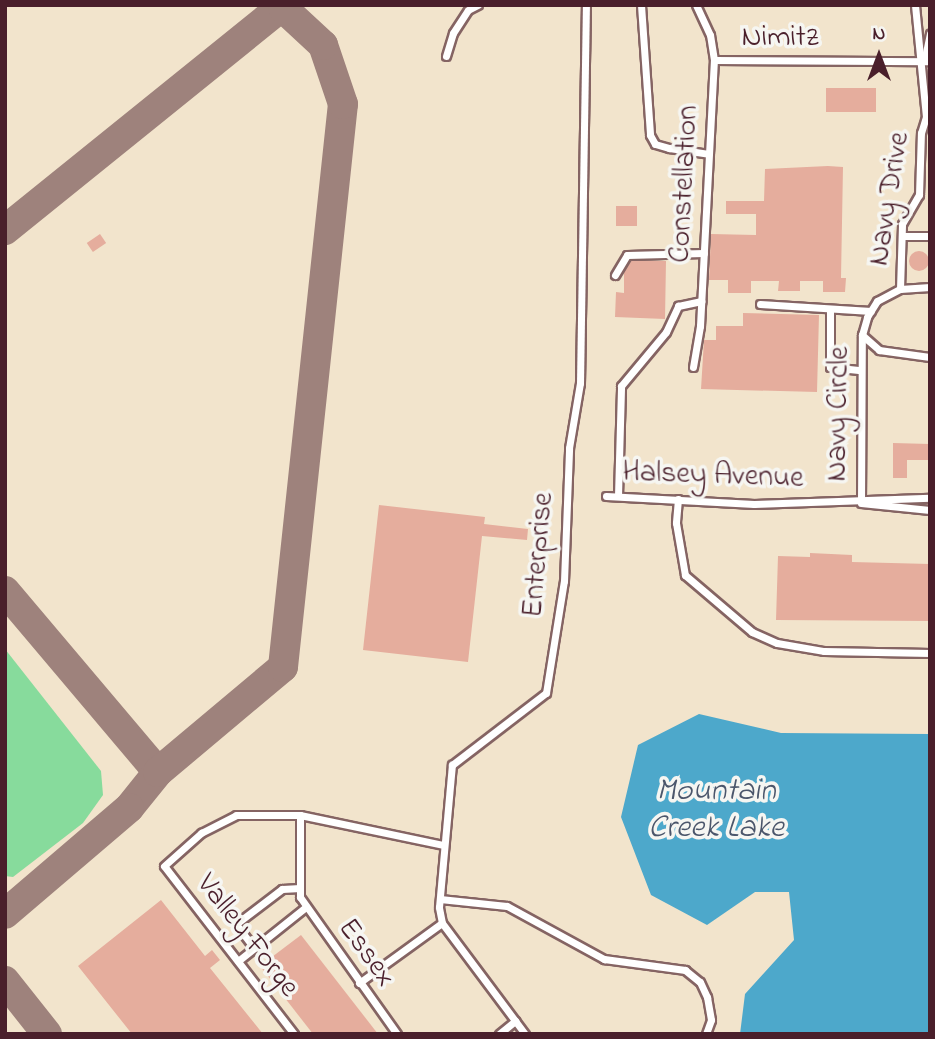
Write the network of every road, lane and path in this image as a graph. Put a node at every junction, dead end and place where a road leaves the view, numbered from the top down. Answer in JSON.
{"nodes":[{"id":1,"x":478,"y":5,"type":"edge"},
{"id":2,"x":586,"y":5,"type":"edge"},
{"id":3,"x":641,"y":5,"type":"edge"},
{"id":4,"x":696,"y":5,"type":"edge"},
{"id":5,"x":915,"y":5,"type":"edge"},
{"id":6,"x":930,"y":34,"type":"edge"},
{"id":7,"x":446,"y":56,"type":"dead end"},
{"id":8,"x":714,"y":60,"type":"junction"},
{"id":9,"x":927,"y":61,"type":"edge"},
{"id":10,"x":928,"y":115,"type":"edge"},
{"id":11,"x":709,"y":155,"type":"junction"},
{"id":12,"x":902,"y":236,"type":"junction"},
{"id":13,"x":930,"y":236,"type":"edge"},
{"id":14,"x":704,"y":253,"type":"junction"},
{"id":15,"x":615,"y":275,"type":"dead end"},
{"id":16,"x":930,"y":287,"type":"edge"},
{"id":17,"x":900,"y":289,"type":"junction"},
{"id":18,"x":701,"y":301,"type":"junction"},
{"id":19,"x":760,"y":304,"type":"dead end"},
{"id":20,"x":831,"y":309,"type":"junction"},
{"id":21,"x":871,"y":311,"type":"junction"},
{"id":22,"x":862,"y":335,"type":"junction"},
{"id":23,"x":930,"y":357,"type":"edge"},
{"id":24,"x":693,"y":367,"type":"dead end"},
{"id":25,"x":861,"y":370,"type":"junction"},
{"id":26,"x":606,"y":496,"type":"dead end"},
{"id":27,"x":618,"y":496,"type":"junction"},
{"id":28,"x":918,"y":498,"type":"junction"},
{"id":29,"x":930,"y":498,"type":"edge"},
{"id":30,"x":678,"y":499,"type":"junction"},
{"id":31,"x":861,"y":502,"type":"junction"},
{"id":32,"x":918,"y":510,"type":"junction"},
{"id":33,"x":930,"y":510,"type":"edge"},
{"id":34,"x":930,"y":653,"type":"edge"},
{"id":35,"x":300,"y":815,"type":"junction"},
{"id":36,"x":444,"y":845,"type":"junction"},
{"id":37,"x":300,"y":892,"type":"junction"},
{"id":38,"x":440,"y":899,"type":"junction"},
{"id":39,"x":306,"y":907,"type":"junction"},
{"id":40,"x":442,"y":923,"type":"junction"},
{"id":41,"x":254,"y":948,"type":"junction"},
{"id":42,"x":238,"y":961,"type":"junction"},
{"id":43,"x":359,"y":983,"type":"junction"},
{"id":44,"x":515,"y":1021,"type":"junction"},
{"id":45,"x":294,"y":1034,"type":"edge"},
{"id":46,"x":397,"y":1034,"type":"edge"},
{"id":47,"x":499,"y":1034,"type":"edge"},
{"id":48,"x":524,"y":1034,"type":"edge"},
{"id":49,"x":706,"y":1034,"type":"edge"}],
"edges":[{"from":1,"to":7,"type":"lane"},
{"from":2,"to":36,"type":"lane","name":"Enterprise"},
{"from":3,"to":11,"type":"lane"},
{"from":4,"to":8,"type":"lane","name":"Constellation"},
{"from":5,"to":9,"type":"lane","name":"Navy Drive"},
{"from":6,"to":9,"type":"lane","name":"Navy Drive"},
{"from":8,"to":9,"type":"lane","name":"Nimitz"},
{"from":8,"to":11,"type":"lane","name":"Constellation"},
{"from":9,"to":10,"type":"lane","name":"Navy Drive"},
{"from":10,"to":12,"type":"lane","name":"Navy Drive"},
{"from":11,"to":14,"type":"lane","name":"Constellation"},
{"from":12,"to":13,"type":"lane"},
{"from":12,"to":17,"type":"lane","name":"Navy Drive"},
{"from":14,"to":15,"type":"lane"},
{"from":14,"to":18,"type":"lane","name":"Constellation"},
{"from":16,"to":17,"type":"lane"},
{"from":17,"to":21,"type":"lane","name":"Navy Circle"},
{"from":18,"to":24,"type":"lane","name":"Constellation"},
{"from":18,"to":27,"type":"lane"},
{"from":19,"to":20,"type":"lane"},
{"from":20,"to":21,"type":"lane"},
{"from":20,"to":25,"type":"lane"},
{"from":21,"to":22,"type":"lane","name":"Navy Circle"},
{"from":22,"to":23,"type":"lane"},
{"from":22,"to":25,"type":"lane","name":"Navy Circle"},
{"from":25,"to":31,"type":"lane","name":"Navy Circle"},
{"from":26,"to":27,"type":"lane","name":"Halsey Avenue"},
{"from":27,"to":30,"type":"lane","name":"Halsey Avenue"},
{"from":28,"to":29,"type":"lane","name":"Halsey Avenue"},
{"from":28,"to":31,"type":"lane","name":"Halsey Avenue"},
{"from":28,"to":32,"type":"lane"},
{"from":30,"to":31,"type":"lane","name":"Halsey Avenue"},
{"from":30,"to":34,"type":"lane"},
{"from":31,"to":32,"type":"lane","name":"Halsey Avenue"},
{"from":32,"to":33,"type":"lane","name":"Halsey Avenue"},
{"from":35,"to":36,"type":"lane"},
{"from":35,"to":37,"type":"lane"},
{"from":35,"to":42,"type":"lane","name":"Valley Forge"},
{"from":36,"to":38,"type":"lane","name":"Enterprise"},
{"from":37,"to":39,"type":"lane","name":"Essex"},
{"from":37,"to":41,"type":"lane"},
{"from":38,"to":40,"type":"lane","name":"Enterprise"},
{"from":38,"to":49,"type":"lane"},
{"from":39,"to":41,"type":"lane"},
{"from":39,"to":43,"type":"lane","name":"Essex"},
{"from":40,"to":43,"type":"lane"},
{"from":40,"to":44,"type":"lane"},
{"from":41,"to":42,"type":"lane"},
{"from":42,"to":45,"type":"lane","name":"Valley Forge"},
{"from":43,"to":46,"type":"lane","name":"Essex"},
{"from":44,"to":47,"type":"lane"},
{"from":44,"to":48,"type":"lane"}]}
